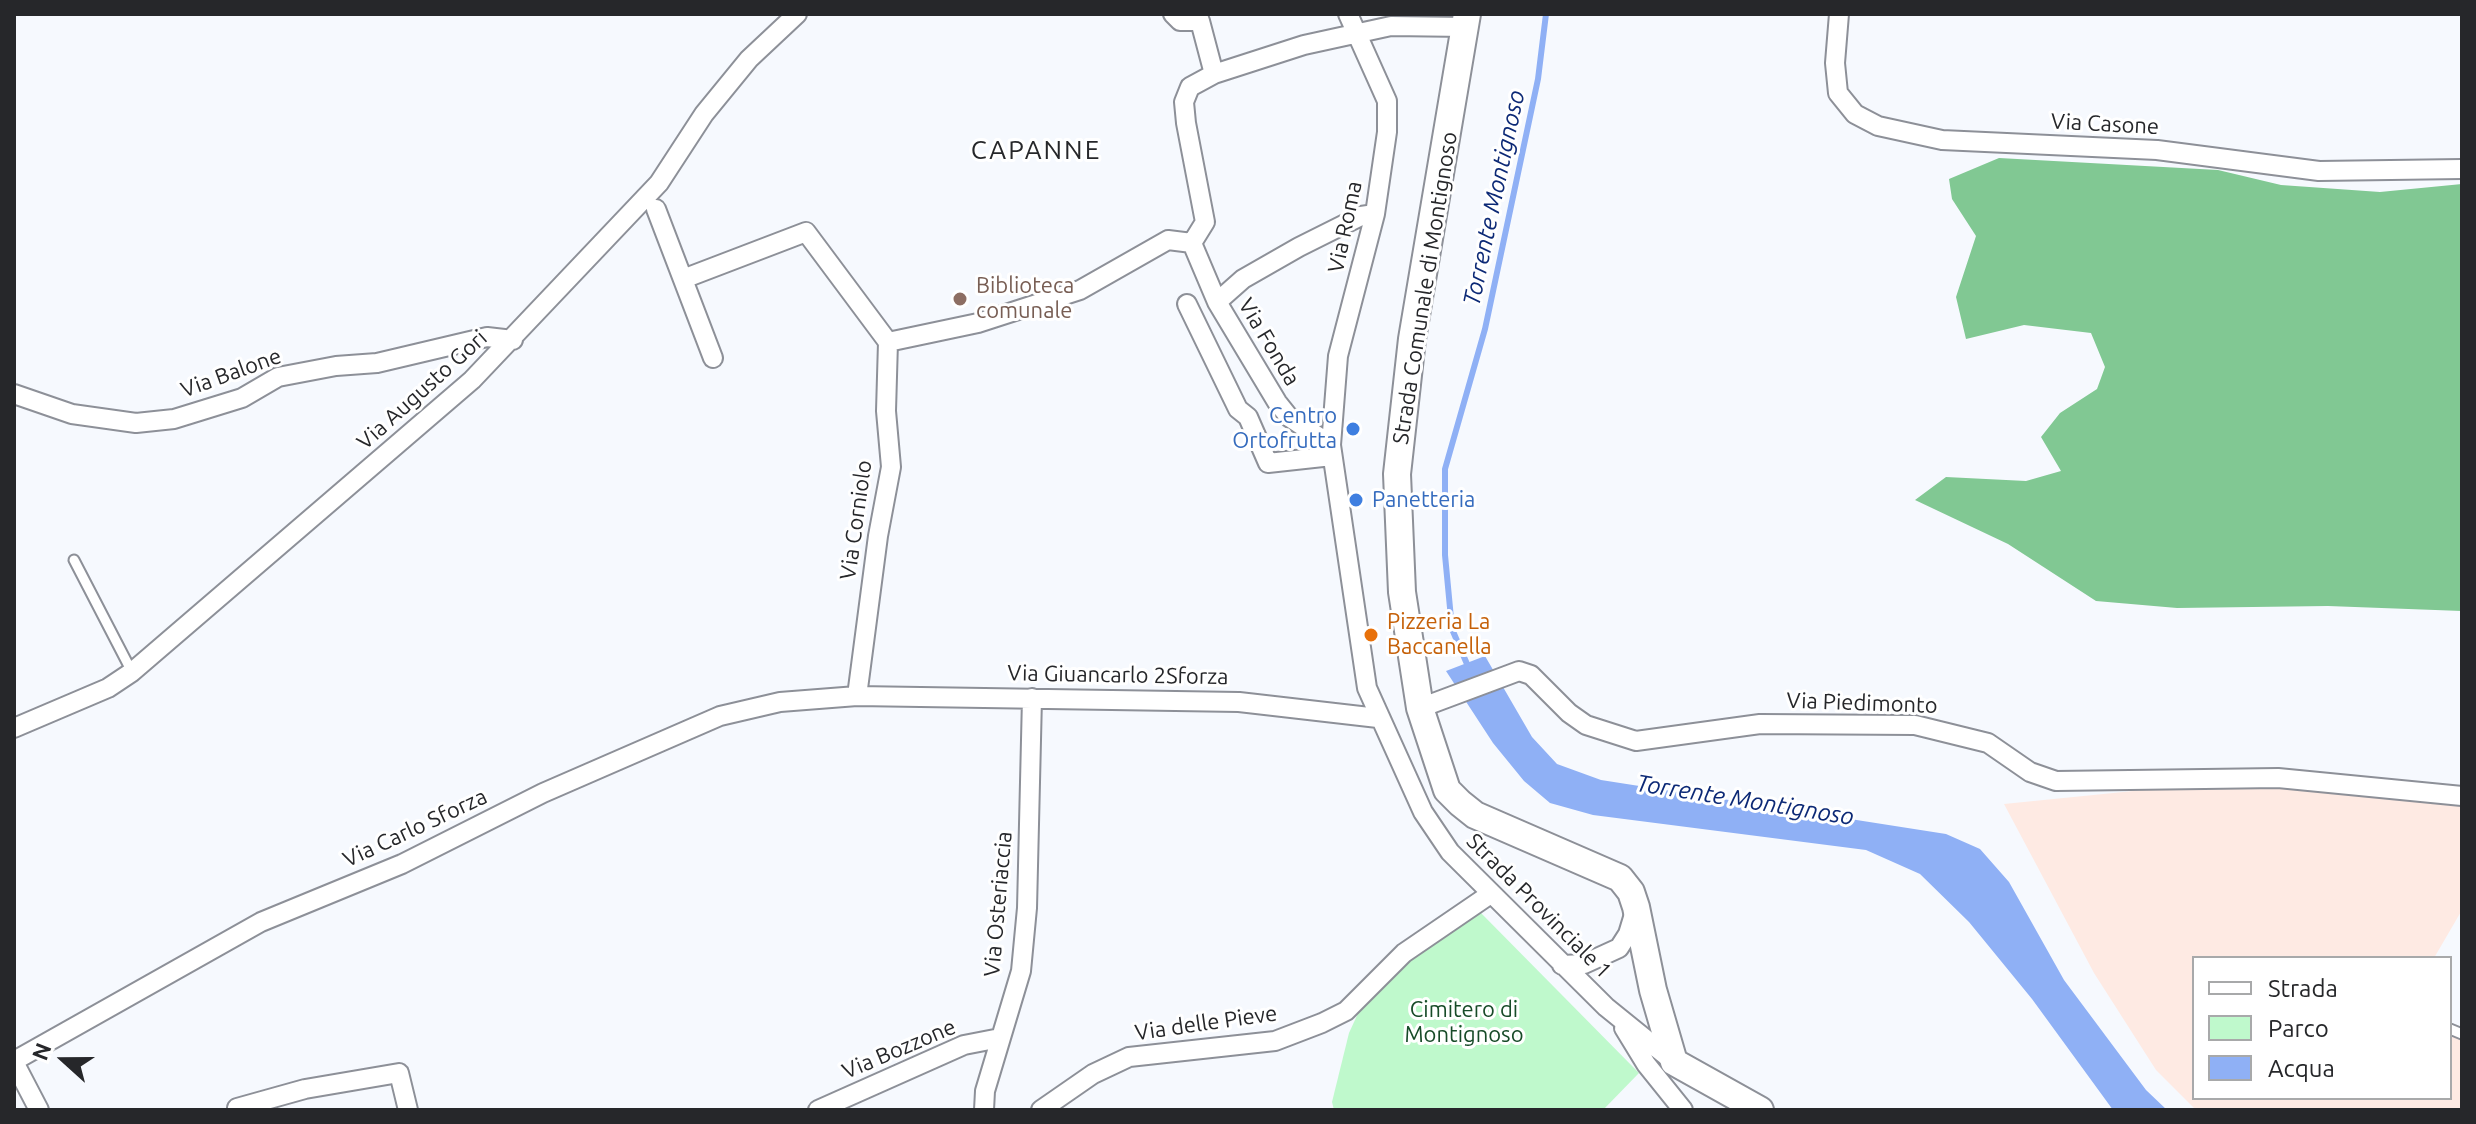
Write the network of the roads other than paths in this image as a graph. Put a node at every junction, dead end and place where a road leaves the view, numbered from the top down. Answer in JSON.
{"nodes":[{"id":1,"x":797,"y":14,"type":"edge"},
{"id":2,"x":1173,"y":14,"type":"edge"},
{"id":3,"x":1348,"y":14,"type":"edge"},
{"id":4,"x":1839,"y":14,"type":"edge"},
{"id":5,"x":1466,"y":20,"type":"edge"},
{"id":6,"x":1357,"y":34,"type":"junction"},
{"id":7,"x":1214,"y":74,"type":"junction"},
{"id":8,"x":2462,"y":169,"type":"edge"},
{"id":9,"x":656,"y":209,"type":"dead end"},
{"id":10,"x":1375,"y":214,"type":"junction"},
{"id":11,"x":1192,"y":243,"type":"junction"},
{"id":12,"x":683,"y":279,"type":"junction"},
{"id":13,"x":1217,"y":302,"type":"junction"},
{"id":14,"x":1187,"y":304,"type":"dead end"},
{"id":15,"x":513,"y":340,"type":"junction"},
{"id":16,"x":888,"y":342,"type":"junction"},
{"id":17,"x":713,"y":358,"type":"dead end"},
{"id":18,"x":1270,"y":391,"type":"junction"},
{"id":19,"x":14,"y":394,"type":"edge"},
{"id":20,"x":1238,"y":409,"type":"junction"},
{"id":21,"x":1331,"y":450,"type":"junction"},
{"id":22,"x":74,"y":560,"type":"dead end"},
{"id":23,"x":132,"y":672,"type":"junction"},
{"id":24,"x":857,"y":696,"type":"junction"},
{"id":25,"x":1032,"y":698,"type":"junction"},
{"id":26,"x":1429,"y":705,"type":"junction"},
{"id":27,"x":1378,"y":718,"type":"junction"},
{"id":28,"x":14,"y":728,"type":"edge"},
{"id":29,"x":2462,"y":796,"type":"edge"},
{"id":30,"x":1489,"y":895,"type":"junction"},
{"id":31,"x":1636,"y":907,"type":"junction"},
{"id":32,"x":1562,"y":965,"type":"junction"},
{"id":33,"x":1616,"y":1016,"type":"junction"},
{"id":34,"x":1000,"y":1038,"type":"junction"},
{"id":35,"x":14,"y":1061,"type":"edge"},
{"id":36,"x":1674,"y":1062,"type":"junction"},
{"id":37,"x":237,"y":1108,"type":"dead end"},
{"id":38,"x":39,"y":1110,"type":"edge"},
{"id":39,"x":408,"y":1110,"type":"edge"},
{"id":40,"x":818,"y":1110,"type":"edge"},
{"id":41,"x":984,"y":1110,"type":"edge"},
{"id":42,"x":1041,"y":1110,"type":"edge"},
{"id":43,"x":1683,"y":1110,"type":"edge"},
{"id":44,"x":1760,"y":1110,"type":"edge"}],
"edges":[{"from":1,"to":15,"type":"street","name":"Via Augusto Gori"},
{"from":2,"to":7,"type":"street"},
{"from":3,"to":6,"type":"street","name":"Via Roma"},
{"from":4,"to":8,"type":"street","name":"Via Casone"},
{"from":5,"to":6,"type":"street"},
{"from":5,"to":26,"type":"street","name":"Strada Comunale di Montignoso"},
{"from":6,"to":7,"type":"street"},
{"from":6,"to":10,"type":"street","name":"Via Roma"},
{"from":7,"to":11,"type":"street"},
{"from":9,"to":12,"type":"street"},
{"from":10,"to":13,"type":"street"},
{"from":10,"to":21,"type":"street","name":"Via Roma"},
{"from":11,"to":13,"type":"street","name":"Via Fonda"},
{"from":11,"to":16,"type":"street"},
{"from":12,"to":16,"type":"street"},
{"from":12,"to":17,"type":"street"},
{"from":13,"to":18,"type":"street","name":"Via Fonda"},
{"from":14,"to":20,"type":"street"},
{"from":15,"to":19,"type":"street","name":"Via Balone"},
{"from":15,"to":23,"type":"street","name":"Via Augusto Gori"},
{"from":16,"to":24,"type":"street","name":"Via Corniolo"},
{"from":18,"to":20,"type":"street"},
{"from":18,"to":21,"type":"street","name":"Via Fonda"},
{"from":20,"to":21,"type":"street"},
{"from":21,"to":27,"type":"street","name":"Via Roma"},
{"from":22,"to":23,"type":"lane"},
{"from":23,"to":28,"type":"street","name":"Via Augusto Gori"},
{"from":24,"to":25,"type":"street","name":"Via Giuancarlo 2Sforza"},
{"from":24,"to":35,"type":"street","name":"Via Carlo Sforza"},
{"from":25,"to":27,"type":"street","name":"Via Giuancarlo 2Sforza"},
{"from":25,"to":34,"type":"street","name":"Via Osteriaccia"},
{"from":26,"to":29,"type":"street","name":"Via Piedimonto"},
{"from":26,"to":31,"type":"street","name":"Strada Comunale di Montignoso"},
{"from":27,"to":30,"type":"street","name":"Strada Provinciale 1"},
{"from":30,"to":32,"type":"street","name":"Strada Provinciale 1"},
{"from":30,"to":42,"type":"street","name":"Via delle Pieve"},
{"from":31,"to":32,"type":"street"},
{"from":31,"to":36,"type":"street","name":"Strada Comunale di Montignoso"},
{"from":32,"to":33,"type":"street","name":"Strada Provinciale 1"},
{"from":33,"to":36,"type":"street","name":"Strada Provinciale 1"},
{"from":33,"to":43,"type":"street"},
{"from":34,"to":40,"type":"street","name":"Via Bozzone"},
{"from":34,"to":41,"type":"street","name":"Via Osteriaccia"},
{"from":35,"to":38,"type":"street"},
{"from":36,"to":44,"type":"street"},
{"from":37,"to":39,"type":"street"}]}
